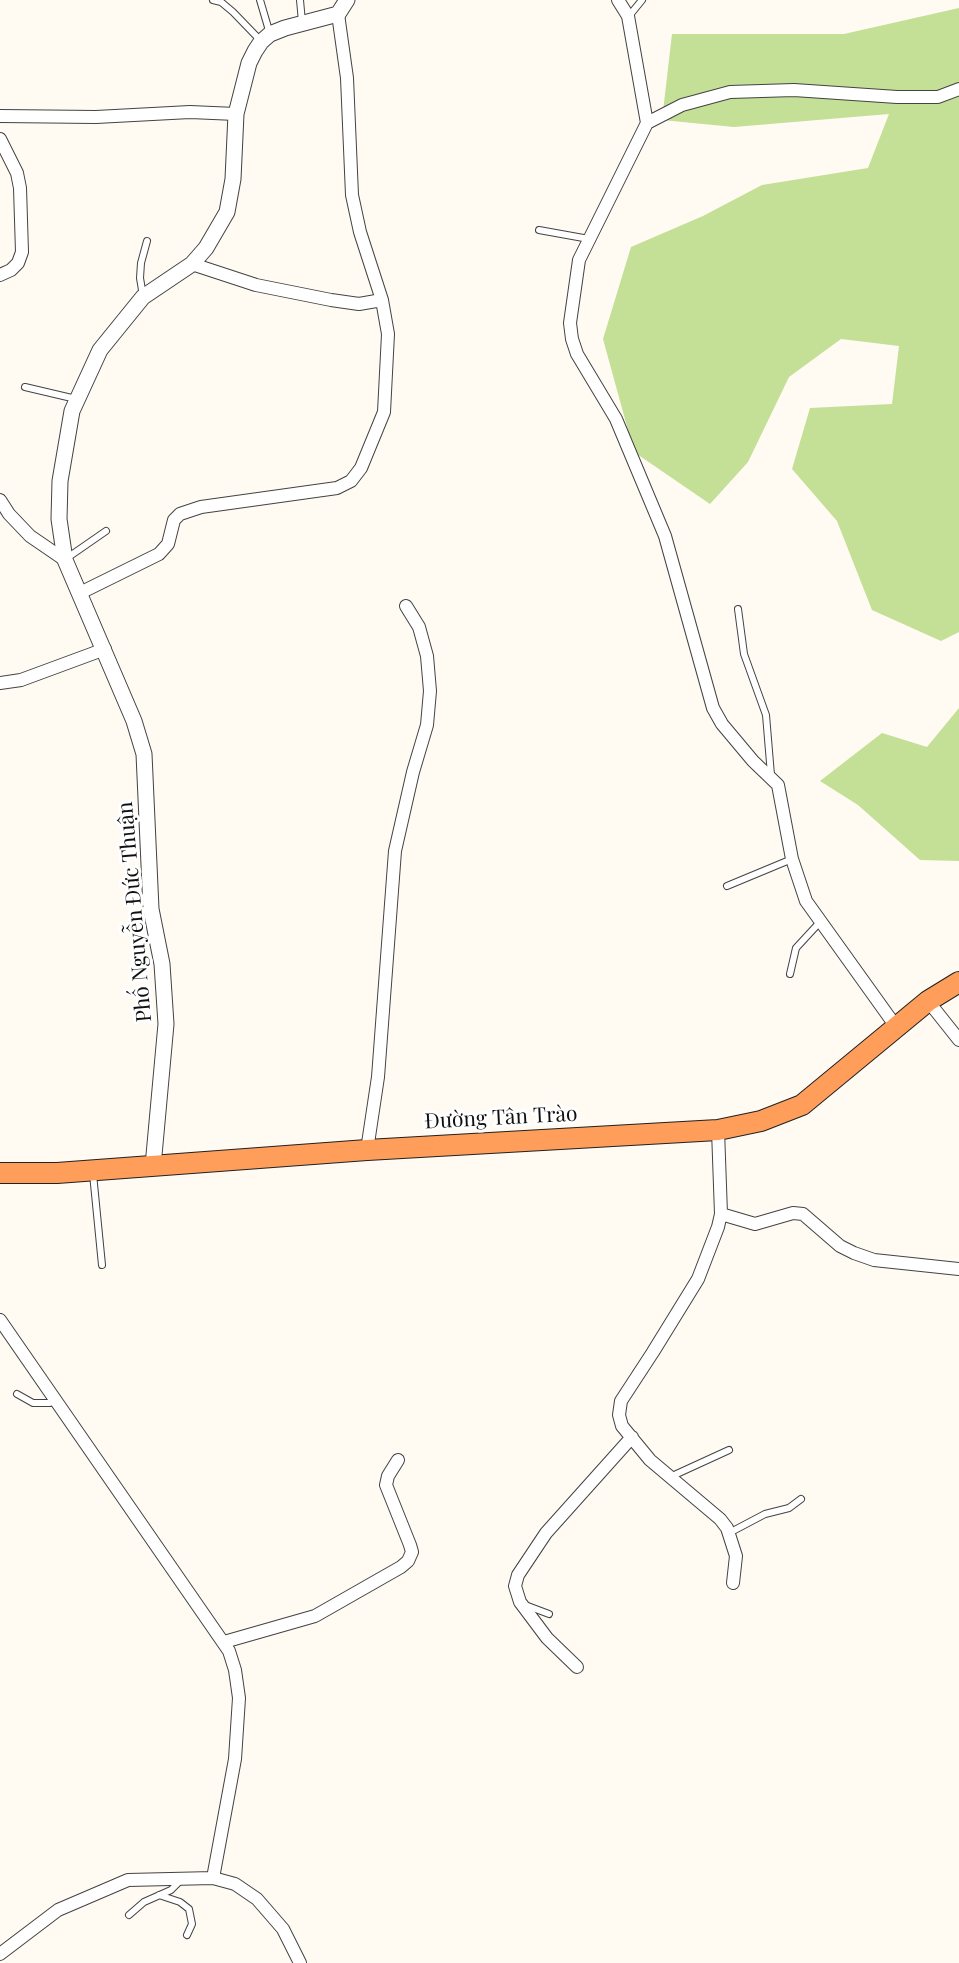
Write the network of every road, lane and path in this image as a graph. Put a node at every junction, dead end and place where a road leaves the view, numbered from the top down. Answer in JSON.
{"nodes":[{"id":1,"x":213,"y":0,"type":"edge"},
{"id":2,"x":260,"y":0,"type":"edge"},
{"id":3,"x":300,"y":0,"type":"edge"},
{"id":4,"x":347,"y":0,"type":"edge"},
{"id":5,"x":618,"y":0,"type":"edge"},
{"id":6,"x":642,"y":0,"type":"edge"},
{"id":7,"x":338,"y":14,"type":"junction"},
{"id":8,"x":628,"y":16,"type":"junction"},
{"id":9,"x":302,"y":23,"type":"junction"},
{"id":10,"x":266,"y":38,"type":"junction"},
{"id":11,"x":959,"y":89,"type":"edge"},
{"id":12,"x":236,"y":114,"type":"junction"},
{"id":13,"x":0,"y":116,"type":"edge"},
{"id":14,"x":647,"y":123,"type":"junction"},
{"id":15,"x":0,"y":139,"type":"edge"},
{"id":16,"x":539,"y":230,"type":"dead end"},
{"id":17,"x":589,"y":239,"type":"junction"},
{"id":18,"x":147,"y":241,"type":"dead end"},
{"id":19,"x":192,"y":264,"type":"junction"},
{"id":20,"x":0,"y":275,"type":"edge"},
{"id":21,"x":143,"y":297,"type":"junction"},
{"id":22,"x":382,"y":300,"type":"junction"},
{"id":23,"x":25,"y":387,"type":"dead end"},
{"id":24,"x":76,"y":399,"type":"junction"},
{"id":25,"x":0,"y":500,"type":"edge"},
{"id":26,"x":5,"y":515,"type":"edge"},
{"id":27,"x":106,"y":531,"type":"dead end"},
{"id":28,"x":65,"y":560,"type":"junction"},
{"id":29,"x":80,"y":593,"type":"junction"},
{"id":30,"x":406,"y":606,"type":"dead end"},
{"id":31,"x":738,"y":609,"type":"dead end"},
{"id":32,"x":105,"y":650,"type":"junction"},
{"id":33,"x":0,"y":682,"type":"edge"},
{"id":34,"x":771,"y":776,"type":"junction"},
{"id":35,"x":792,"y":859,"type":"junction"},
{"id":36,"x":728,"y":886,"type":"dead end"},
{"id":37,"x":820,"y":922,"type":"junction"},
{"id":38,"x":790,"y":974,"type":"dead end"},
{"id":39,"x":959,"y":982,"type":"edge"},
{"id":40,"x":927,"y":1001,"type":"junction"},
{"id":41,"x":897,"y":1028,"type":"junction"},
{"id":42,"x":959,"y":1040,"type":"edge"},
{"id":43,"x":717,"y":1130,"type":"junction"},
{"id":44,"x":367,"y":1150,"type":"junction"},
{"id":45,"x":153,"y":1166,"type":"junction"},
{"id":46,"x":92,"y":1171,"type":"junction"},
{"id":47,"x":0,"y":1173,"type":"edge"},
{"id":48,"x":721,"y":1214,"type":"junction"},
{"id":49,"x":102,"y":1265,"type":"dead end"},
{"id":50,"x":959,"y":1269,"type":"edge"},
{"id":51,"x":0,"y":1320,"type":"edge"},
{"id":52,"x":4,"y":1335,"type":"edge"},
{"id":53,"x":17,"y":1394,"type":"dead end"},
{"id":54,"x":55,"y":1400,"type":"junction"},
{"id":55,"x":632,"y":1437,"type":"junction"},
{"id":56,"x":729,"y":1450,"type":"dead end"},
{"id":57,"x":398,"y":1460,"type":"dead end"},
{"id":58,"x":669,"y":1477,"type":"junction"},
{"id":59,"x":801,"y":1499,"type":"dead end"},
{"id":60,"x":729,"y":1533,"type":"junction"},
{"id":61,"x":733,"y":1582,"type":"dead end"},
{"id":62,"x":522,"y":1604,"type":"junction"},
{"id":63,"x":549,"y":1614,"type":"dead end"},
{"id":64,"x":224,"y":1642,"type":"junction"},
{"id":65,"x":577,"y":1667,"type":"dead end"},
{"id":66,"x":183,"y":1878,"type":"junction"},
{"id":67,"x":213,"y":1878,"type":"junction"},
{"id":68,"x":159,"y":1895,"type":"junction"},
{"id":69,"x":129,"y":1915,"type":"dead end"},
{"id":70,"x":187,"y":1935,"type":"dead end"},
{"id":71,"x":0,"y":1954,"type":"edge"},
{"id":72,"x":300,"y":1963,"type":"edge"}],
"edges":[{"from":1,"to":10,"type":"lane"},
{"from":2,"to":10,"type":"lane"},
{"from":3,"to":9,"type":"lane"},
{"from":4,"to":7,"type":"street"},
{"from":5,"to":8,"type":"street"},
{"from":6,"to":8,"type":"lane"},
{"from":7,"to":9,"type":"street"},
{"from":7,"to":22,"type":"street"},
{"from":8,"to":14,"type":"street"},
{"from":9,"to":10,"type":"street"},
{"from":10,"to":12,"type":"street","name":"Phố Nguyễn Đức Thuận"},
{"from":11,"to":14,"type":"street"},
{"from":12,"to":13,"type":"street"},
{"from":12,"to":19,"type":"street","name":"Phố Nguyễn Đức Thuận"},
{"from":14,"to":17,"type":"street"},
{"from":15,"to":20,"type":"street"},
{"from":16,"to":17,"type":"lane"},
{"from":17,"to":34,"type":"street"},
{"from":18,"to":21,"type":"lane"},
{"from":19,"to":21,"type":"street","name":"Phố Nguyễn Đức Thuận"},
{"from":19,"to":22,"type":"street"},
{"from":21,"to":24,"type":"street","name":"Phố Nguyễn Đức Thuận"},
{"from":22,"to":29,"type":"street"},
{"from":23,"to":24,"type":"lane"},
{"from":24,"to":28,"type":"street","name":"Phố Nguyễn Đức Thuận"},
{"from":25,"to":26,"type":"street"},
{"from":26,"to":28,"type":"street"},
{"from":27,"to":28,"type":"lane"},
{"from":28,"to":29,"type":"street","name":"Phố Nguyễn Đức Thuận"},
{"from":29,"to":32,"type":"street","name":"Phố Nguyễn Đức Thuận"},
{"from":30,"to":44,"type":"street"},
{"from":31,"to":34,"type":"lane"},
{"from":32,"to":33,"type":"street"},
{"from":32,"to":45,"type":"street","name":"Phố Nguyễn Đức Thuận"},
{"from":34,"to":35,"type":"street"},
{"from":35,"to":36,"type":"lane"},
{"from":35,"to":37,"type":"street"},
{"from":37,"to":38,"type":"lane"},
{"from":37,"to":41,"type":"street"},
{"from":39,"to":40,"type":"highway","name":"Đường Tân Trào"},
{"from":40,"to":41,"type":"highway","name":"Đường Tân Trào"},
{"from":40,"to":42,"type":"street"},
{"from":41,"to":43,"type":"highway","name":"Đường Tân Trào"},
{"from":43,"to":44,"type":"highway","name":"Đường Tân Trào"},
{"from":43,"to":48,"type":"street"},
{"from":44,"to":45,"type":"highway","name":"Đường Tân Trào"},
{"from":45,"to":46,"type":"highway","name":"Đường Tân Trào"},
{"from":46,"to":47,"type":"highway","name":"Đường Tân Trào"},
{"from":46,"to":49,"type":"lane"},
{"from":48,"to":50,"type":"street"},
{"from":48,"to":55,"type":"street"},
{"from":51,"to":52,"type":"street"},
{"from":52,"to":54,"type":"street"},
{"from":53,"to":54,"type":"lane"},
{"from":54,"to":64,"type":"street"},
{"from":55,"to":58,"type":"street"},
{"from":55,"to":62,"type":"street"},
{"from":56,"to":58,"type":"lane"},
{"from":57,"to":64,"type":"street"},
{"from":58,"to":60,"type":"street"},
{"from":59,"to":60,"type":"lane"},
{"from":60,"to":61,"type":"street"},
{"from":62,"to":63,"type":"lane"},
{"from":62,"to":65,"type":"street"},
{"from":64,"to":67,"type":"street"},
{"from":66,"to":67,"type":"street"},
{"from":66,"to":68,"type":"lane"},
{"from":66,"to":71,"type":"street"},
{"from":67,"to":72,"type":"street"},
{"from":68,"to":69,"type":"lane"},
{"from":68,"to":70,"type":"lane"}]}
